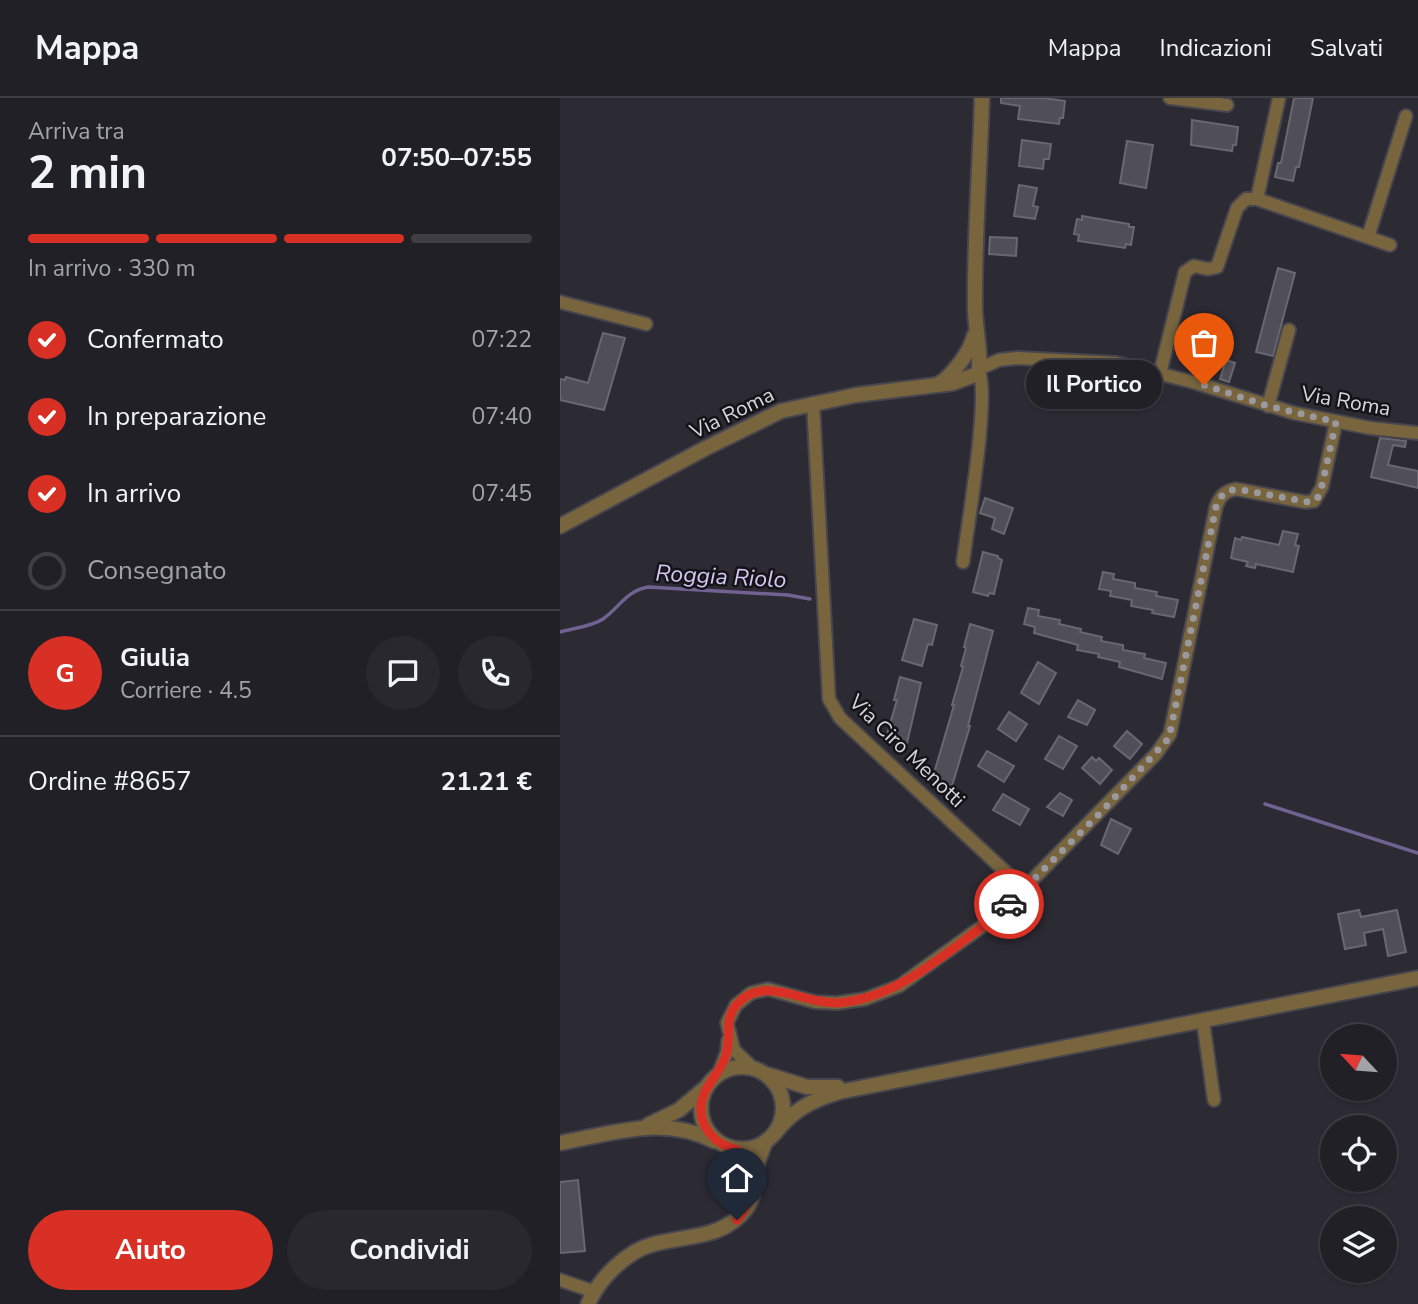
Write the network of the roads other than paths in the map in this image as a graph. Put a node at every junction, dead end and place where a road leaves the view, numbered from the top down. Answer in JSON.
{"nodes":[{"id":1,"x":982,"y":98,"type":"edge"},
{"id":2,"x":1170,"y":98,"type":"edge"},
{"id":3,"x":1279,"y":98,"type":"edge"},
{"id":4,"x":1227,"y":105,"type":"dead end"},
{"id":5,"x":1405,"y":116,"type":"dead end"},
{"id":6,"x":1257,"y":199,"type":"junction"},
{"id":7,"x":1368,"y":237,"type":"junction"},
{"id":8,"x":1390,"y":245,"type":"dead end"},
{"id":9,"x":560,"y":302,"type":"edge"},
{"id":10,"x":646,"y":324,"type":"dead end"},
{"id":11,"x":1289,"y":330,"type":"dead end"},
{"id":12,"x":975,"y":331,"type":"junction"},
{"id":13,"x":961,"y":359,"type":"junction"},
{"id":14,"x":978,"y":370,"type":"junction"},
{"id":15,"x":1160,"y":373,"type":"junction"},
{"id":16,"x":939,"y":384,"type":"junction"},
{"id":17,"x":813,"y":403,"type":"junction"},
{"id":18,"x":1268,"y":406,"type":"junction"},
{"id":19,"x":1336,"y":422,"type":"junction"},
{"id":20,"x":1418,"y":433,"type":"edge"},
{"id":21,"x":560,"y":526,"type":"edge"},
{"id":22,"x":963,"y":562,"type":"dead end"},
{"id":23,"x":1024,"y":889,"type":"junction"},
{"id":24,"x":1418,"y":978,"type":"edge"},
{"id":25,"x":1203,"y":1021,"type":"junction"},
{"id":26,"x":729,"y":1036,"type":"junction"},
{"id":27,"x":757,"y":1070,"type":"junction"},
{"id":28,"x":713,"y":1081,"type":"junction"},
{"id":29,"x":881,"y":1084,"type":"junction"},
{"id":30,"x":1214,"y":1100,"type":"dead end"},
{"id":31,"x":639,"y":1128,"type":"junction"},
{"id":32,"x":770,"y":1138,"type":"junction"},
{"id":33,"x":560,"y":1143,"type":"edge"},
{"id":34,"x":722,"y":1144,"type":"junction"},
{"id":35,"x":737,"y":1149,"type":"junction"},
{"id":36,"x":755,"y":1175,"type":"junction"},
{"id":37,"x":560,"y":1280,"type":"edge"},
{"id":38,"x":591,"y":1298,"type":"edge"}],
"edges":[{"from":1,"to":12,"type":"street"},
{"from":2,"to":4,"type":"street"},
{"from":3,"to":6,"type":"street"},
{"from":5,"to":7,"type":"street"},
{"from":6,"to":7,"type":"street"},
{"from":6,"to":15,"type":"street"},
{"from":7,"to":8,"type":"street"},
{"from":9,"to":10,"type":"street"},
{"from":11,"to":18,"type":"street","name":"Via Roma"},
{"from":12,"to":13,"type":"street"},
{"from":12,"to":14,"type":"street"},
{"from":13,"to":14,"type":"street"},
{"from":13,"to":16,"type":"street"},
{"from":14,"to":15,"type":"street","name":"Via Roma"},
{"from":14,"to":16,"type":"street","name":"Via Roma"},
{"from":14,"to":22,"type":"street"},
{"from":15,"to":18,"type":"street","name":"Via Roma"},
{"from":16,"to":17,"type":"street","name":"Via Roma"},
{"from":17,"to":21,"type":"street","name":"Via Roma"},
{"from":17,"to":23,"type":"street","name":"Via Ciro Menotti"},
{"from":18,"to":19,"type":"street","name":"Via Roma"},
{"from":19,"to":20,"type":"street","name":"Via Roma"},
{"from":19,"to":23,"type":"street"},
{"from":23,"to":26,"type":"street"},
{"from":24,"to":25,"type":"street"},
{"from":25,"to":29,"type":"street"},
{"from":25,"to":30,"type":"street"},
{"from":26,"to":27,"type":"street"},
{"from":26,"to":28,"type":"street"},
{"from":27,"to":28,"type":"street"},
{"from":27,"to":29,"type":"street"},
{"from":27,"to":32,"type":"street"},
{"from":28,"to":31,"type":"street"},
{"from":28,"to":34,"type":"street"},
{"from":29,"to":32,"type":"street"},
{"from":31,"to":33,"type":"street"},
{"from":31,"to":34,"type":"street"},
{"from":32,"to":35,"type":"street"},
{"from":32,"to":36,"type":"street"},
{"from":34,"to":35,"type":"street"},
{"from":35,"to":36,"type":"street"},
{"from":36,"to":38,"type":"street"},
{"from":37,"to":38,"type":"street"}]}
